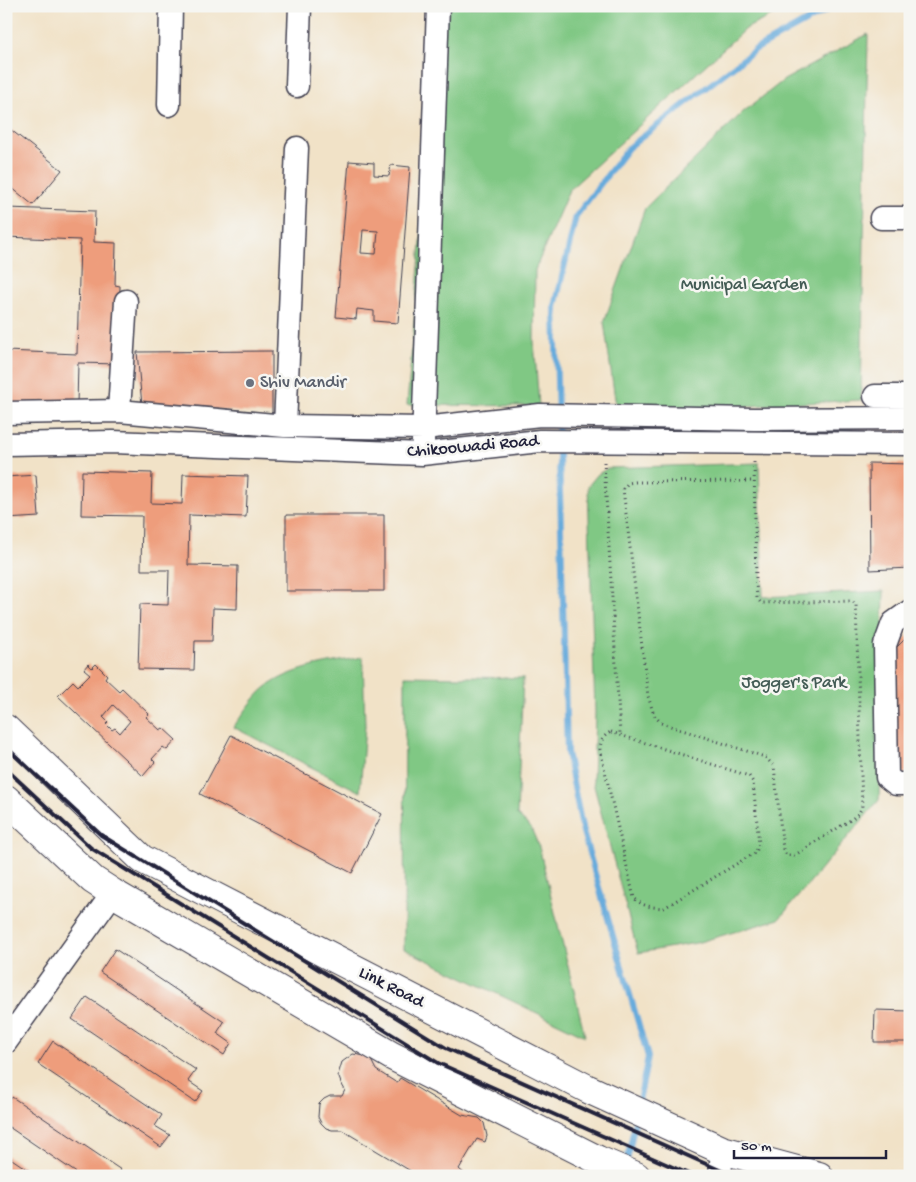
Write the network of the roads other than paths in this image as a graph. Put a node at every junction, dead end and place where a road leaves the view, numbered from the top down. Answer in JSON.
{"nodes":[{"id":1,"x":171,"y":6,"type":"edge"},
{"id":2,"x":300,"y":6,"type":"edge"},
{"id":3,"x":438,"y":6,"type":"edge"},
{"id":4,"x":297,"y":86,"type":"dead end"},
{"id":5,"x":169,"y":105,"type":"dead end"},
{"id":6,"x":297,"y":148,"type":"dead end"},
{"id":7,"x":881,"y":218,"type":"dead end"},
{"id":8,"x":910,"y":218,"type":"edge"},
{"id":9,"x":126,"y":301,"type":"dead end"},
{"id":10,"x":875,"y":396,"type":"dead end"},
{"id":11,"x":910,"y":396,"type":"edge"},
{"id":12,"x":119,"y":411,"type":"junction"},
{"id":13,"x":6,"y":413,"type":"edge"},
{"id":14,"x":910,"y":418,"type":"edge"},
{"id":15,"x":285,"y":426,"type":"junction"},
{"id":16,"x":424,"y":428,"type":"junction"},
{"id":17,"x":6,"y":444,"type":"edge"},
{"id":18,"x":910,"y":444,"type":"edge"},
{"id":19,"x":422,"y":454,"type":"junction"},
{"id":20,"x":910,"y":611,"type":"edge"},
{"id":21,"x":6,"y":728,"type":"edge"},
{"id":22,"x":910,"y":784,"type":"edge"},
{"id":23,"x":6,"y":799,"type":"edge"},
{"id":24,"x":113,"y":894,"type":"junction"},
{"id":25,"x":6,"y":1042,"type":"edge"},
{"id":26,"x":721,"y":1163,"type":"edge"},
{"id":27,"x":629,"y":1173,"type":"edge"},
{"id":28,"x":819,"y":1176,"type":"edge"}],
"edges":[{"from":1,"to":5,"type":"street"},
{"from":2,"to":4,"type":"street"},
{"from":3,"to":16,"type":"street"},
{"from":6,"to":15,"type":"street"},
{"from":7,"to":8,"type":"street"},
{"from":9,"to":12,"type":"street"},
{"from":10,"to":11,"type":"street"},
{"from":12,"to":13,"type":"street","name":"Chikoowadi Road"},
{"from":12,"to":15,"type":"street","name":"Chikoowadi Road"},
{"from":14,"to":16,"type":"street","name":"Chikoowadi Road"},
{"from":15,"to":16,"type":"street","name":"Chikoowadi Road"},
{"from":16,"to":19,"type":"street"},
{"from":17,"to":19,"type":"street","name":"Chikoowadi Road"},
{"from":18,"to":19,"type":"street","name":"Chikoowadi Road"},
{"from":20,"to":22,"type":"street"},
{"from":21,"to":26,"type":"main road","name":"Link Road"},
{"from":23,"to":24,"type":"main road"},
{"from":24,"to":25,"type":"street"},
{"from":24,"to":27,"type":"main road"},
{"from":26,"to":28,"type":"main road","name":"Link Road"}]}
